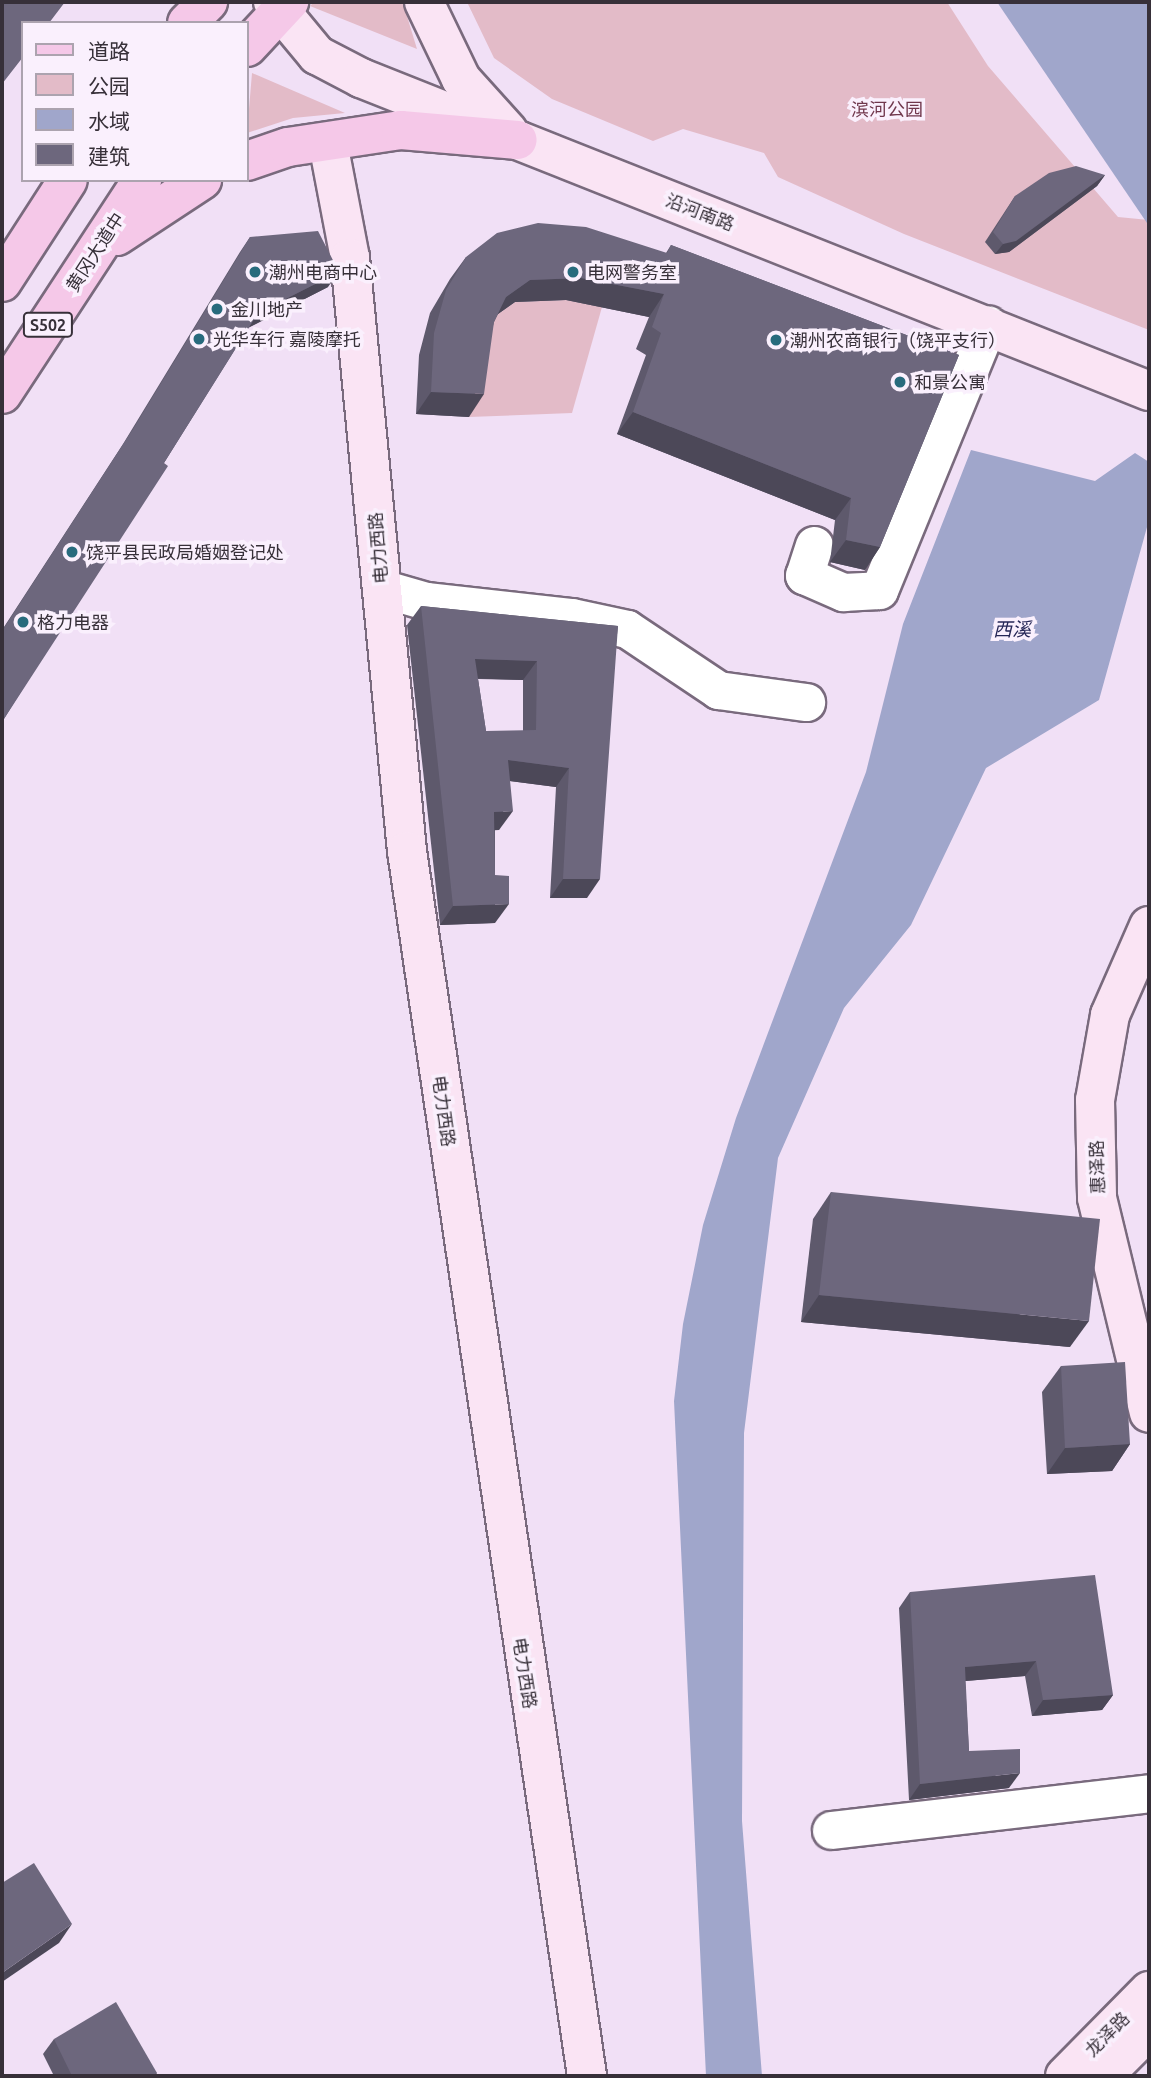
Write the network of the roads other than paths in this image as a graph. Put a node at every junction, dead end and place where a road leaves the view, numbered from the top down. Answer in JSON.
{"nodes":[{"id":1,"x":172,"y":2,"type":"edge"},
{"id":2,"x":208,"y":2,"type":"edge"},
{"id":3,"x":424,"y":2,"type":"edge"},
{"id":4,"x":281,"y":5,"type":"edge"},
{"id":5,"x":163,"y":21,"type":"edge"},
{"id":6,"x":189,"y":21,"type":"edge"},
{"id":7,"x":248,"y":46,"type":"edge"},
{"id":8,"x":518,"y":140,"type":"junction"},
{"id":9,"x":328,"y":144,"type":"junction"},
{"id":10,"x":248,"y":161,"type":"edge"},
{"id":11,"x":67,"y":182,"type":"edge"},
{"id":12,"x":141,"y":182,"type":"edge"},
{"id":13,"x":199,"y":182,"type":"edge"},
{"id":14,"x":94,"y":255,"type":"junction"},
{"id":15,"x":2,"y":282,"type":"edge"},
{"id":16,"x":988,"y":324,"type":"junction"},
{"id":17,"x":1149,"y":391,"type":"edge"},
{"id":18,"x":2,"y":394,"type":"edge"},
{"id":19,"x":814,"y":545,"type":"dead end"},
{"id":20,"x":381,"y":588,"type":"junction"},
{"id":21,"x":806,"y":702,"type":"dead end"},
{"id":22,"x":1149,"y":926,"type":"edge"},
{"id":23,"x":1149,"y":1412,"type":"edge"},
{"id":24,"x":1149,"y":1793,"type":"edge"},
{"id":25,"x":831,"y":1830,"type":"dead end"},
{"id":26,"x":1149,"y":1991,"type":"edge"},
{"id":27,"x":1149,"y":2030,"type":"edge"},
{"id":28,"x":587,"y":2076,"type":"edge"},
{"id":29,"x":1065,"y":2076,"type":"edge"},
{"id":30,"x":1103,"y":2076,"type":"edge"}],
"edges":[{"from":1,"to":5,"type":"main road"},
{"from":2,"to":6,"type":"main road"},
{"from":3,"to":8,"type":"street"},
{"from":4,"to":7,"type":"main road"},
{"from":4,"to":8,"type":"street","name":"沿河南路"},
{"from":8,"to":9,"type":"main road"},
{"from":8,"to":16,"type":"street","name":"沿河南路"},
{"from":9,"to":10,"type":"main road"},
{"from":9,"to":20,"type":"street","name":"电力西路"},
{"from":11,"to":15,"type":"main road"},
{"from":12,"to":14,"type":"main road","name":"黄冈大道中","number":"S502"},
{"from":13,"to":14,"type":"main road"},
{"from":14,"to":18,"type":"main road","name":"黄冈大道中","number":"S502"},
{"from":16,"to":17,"type":"street","name":"沿河南路"},
{"from":16,"to":19,"type":"street"},
{"from":20,"to":21,"type":"street"},
{"from":20,"to":28,"type":"street","name":"电力西路"},
{"from":22,"to":23,"type":"street","name":"惠泽路"},
{"from":24,"to":25,"type":"street"},
{"from":26,"to":29,"type":"street","name":"龙泽路"},
{"from":27,"to":30,"type":"street","name":"龙泽路"}]}
